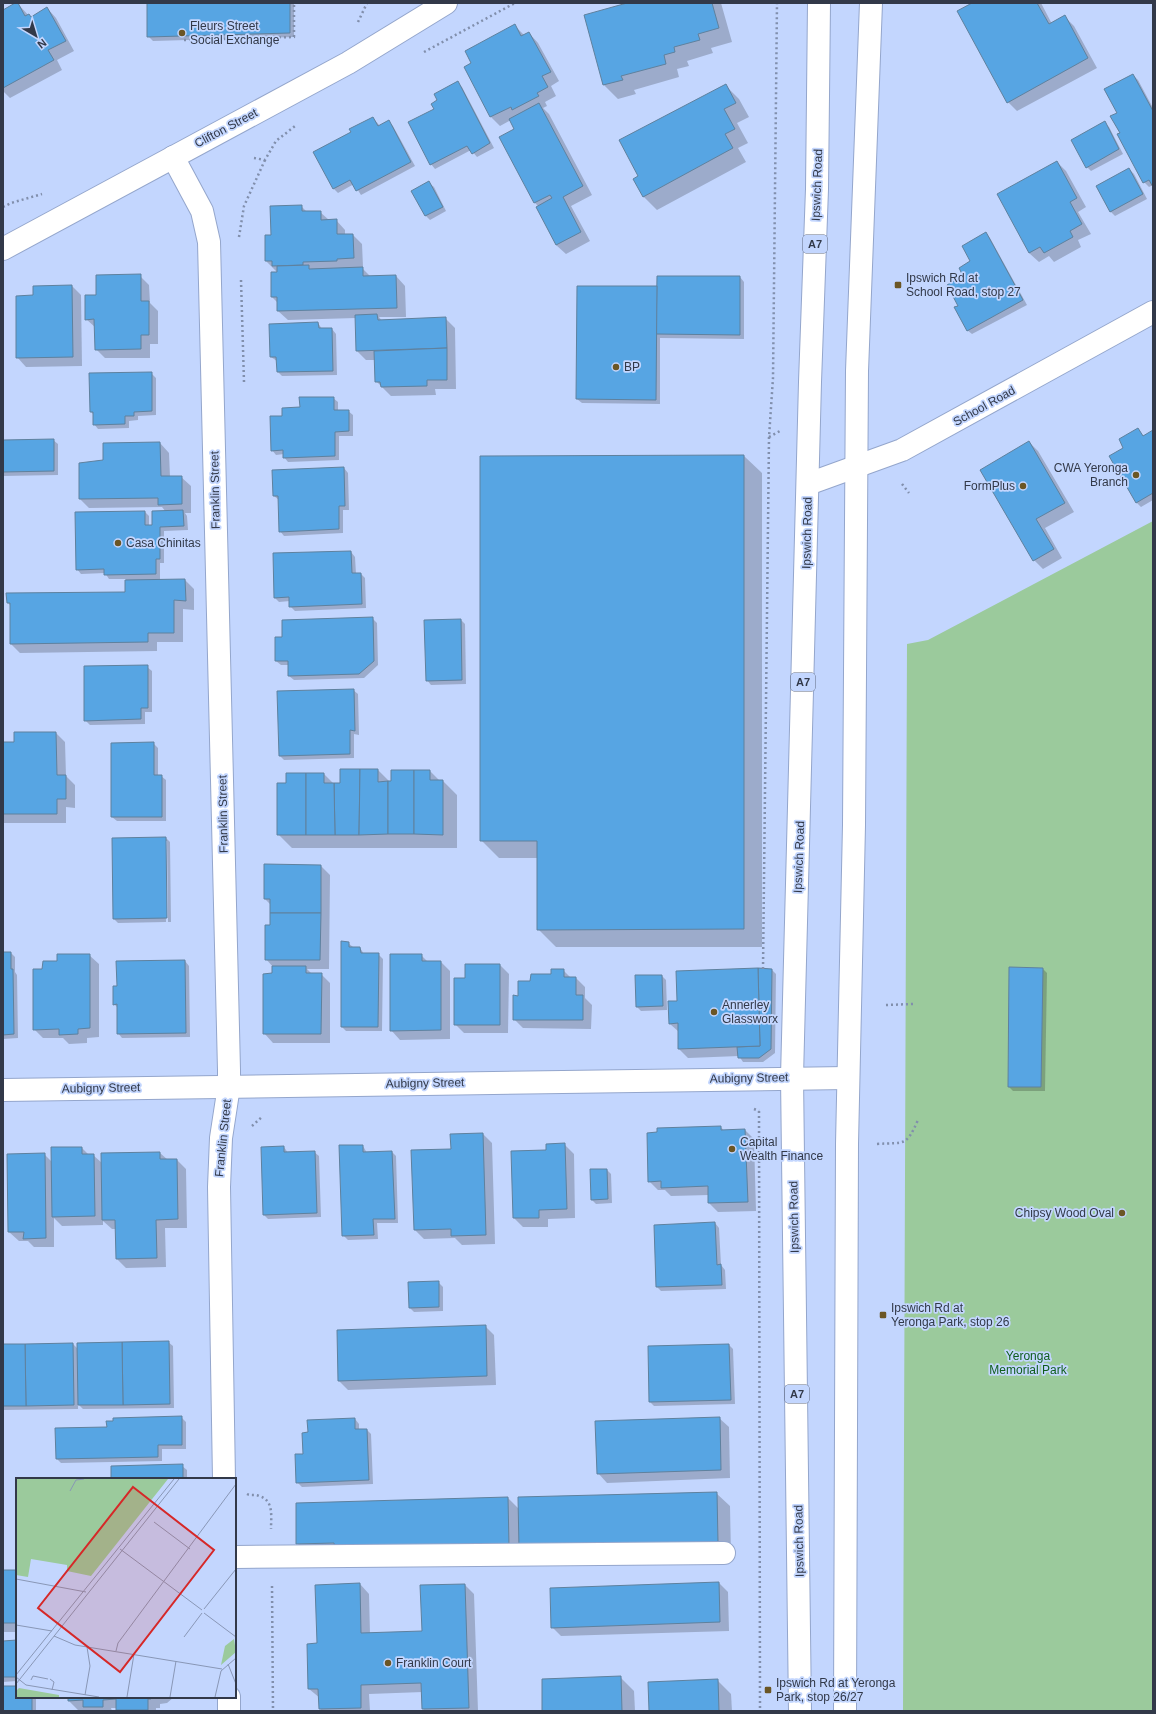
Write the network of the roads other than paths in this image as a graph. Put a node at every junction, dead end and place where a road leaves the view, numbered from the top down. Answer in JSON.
{"nodes":[{"id":1,"x":446,"y":3,"type":"edge"},
{"id":2,"x":819,"y":3,"type":"edge"},
{"id":3,"x":871,"y":3,"type":"edge"},
{"id":4,"x":173,"y":157,"type":"junction"},
{"id":5,"x":3,"y":249,"type":"edge"},
{"id":6,"x":1153,"y":312,"type":"edge"},
{"id":7,"x":856,"y":466,"type":"junction"},
{"id":8,"x":808,"y":484,"type":"junction"},
{"id":9,"x":792,"y":1077,"type":"junction"},
{"id":10,"x":847,"y":1078,"type":"junction"},
{"id":11,"x":229,"y":1086,"type":"junction"},
{"id":12,"x":3,"y":1090,"type":"edge"},
{"id":13,"x":224,"y":1478,"type":"edge"},
{"id":14,"x":724,"y":1553,"type":"dead end"},
{"id":15,"x":236,"y":1557,"type":"edge"},
{"id":16,"x":229,"y":1698,"type":"edge"},
{"id":17,"x":229,"y":1711,"type":"edge"},
{"id":18,"x":800,"y":1711,"type":"edge"},
{"id":19,"x":845,"y":1711,"type":"edge"}],
"edges":[{"from":1,"to":4,"type":"main road","name":"Clifton Street"},
{"from":2,"to":8,"type":"main road","name":"Ipswich Road","number":"A7"},
{"from":3,"to":7,"type":"main road"},
{"from":4,"to":5,"type":"main road","name":"Clifton Street"},
{"from":4,"to":11,"type":"main road","name":"Franklin Street"},
{"from":6,"to":7,"type":"main road","name":"School Road"},
{"from":7,"to":8,"type":"main road","name":"School Road"},
{"from":7,"to":10,"type":"main road"},
{"from":8,"to":9,"type":"main road","name":"Ipswich Road","number":"A7"},
{"from":9,"to":10,"type":"main road","name":"Aubigny Street"},
{"from":9,"to":11,"type":"main road","name":"Aubigny Street"},
{"from":9,"to":18,"type":"main road","name":"Ipswich Road","number":"A7"},
{"from":10,"to":19,"type":"main road"},
{"from":11,"to":12,"type":"main road","name":"Aubigny Street"},
{"from":11,"to":13,"type":"main road","name":"Franklin Street"},
{"from":14,"to":15,"type":"main road"},
{"from":16,"to":17,"type":"main road"}]}
